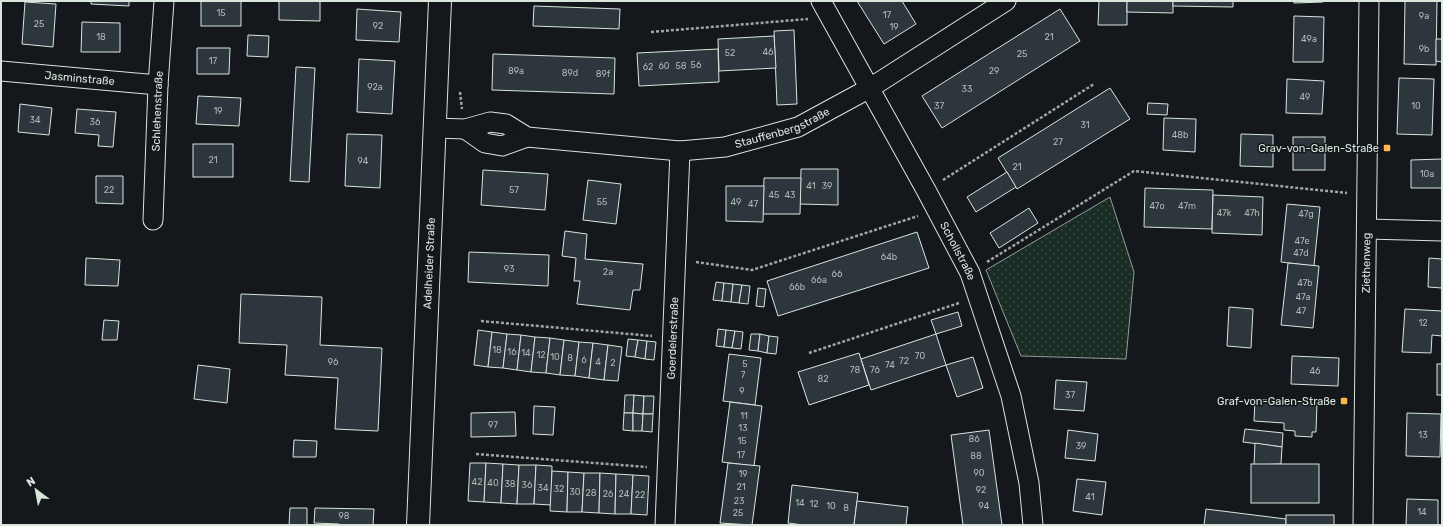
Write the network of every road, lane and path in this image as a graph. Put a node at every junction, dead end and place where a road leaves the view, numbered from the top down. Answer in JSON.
{"nodes":[{"id":1,"x":164,"y":1,"type":"edge"},
{"id":2,"x":440,"y":1,"type":"edge"},
{"id":3,"x":1006,"y":1,"type":"edge"},
{"id":4,"x":1369,"y":1,"type":"edge"},
{"id":5,"x":825,"y":9,"type":"edge"},
{"id":6,"x":651,"y":32,"type":"dead end"},
{"id":7,"x":1,"y":71,"type":"edge"},
{"id":8,"x":1094,"y":84,"type":"dead end"},
{"id":9,"x":158,"y":85,"type":"junction"},
{"id":10,"x":870,"y":88,"type":"junction"},
{"id":11,"x":435,"y":128,"type":"junction"},
{"id":12,"x":680,"y":151,"type":"junction"},
{"id":13,"x":926,"y":190,"type":"junction"},
{"id":14,"x":1367,"y":195,"type":"junction"},
{"id":15,"x":937,"y":210,"type":"junction"},
{"id":16,"x":153,"y":220,"type":"dead end"},
{"id":17,"x":1367,"y":229,"type":"junction"},
{"id":18,"x":1442,"y":231,"type":"edge"},
{"id":19,"x":675,"y":259,"type":"junction"},
{"id":20,"x":970,"y":273,"type":"junction"},
{"id":21,"x":978,"y":297,"type":"junction"},
{"id":22,"x":481,"y":321,"type":"dead end"},
{"id":23,"x":672,"y":338,"type":"junction"},
{"id":24,"x":809,"y":353,"type":"dead end"},
{"id":25,"x":476,"y":454,"type":"dead end"},
{"id":26,"x":667,"y":468,"type":"junction"},
{"id":27,"x":418,"y":525,"type":"edge"},
{"id":28,"x":665,"y":525,"type":"edge"},
{"id":29,"x":1033,"y":525,"type":"edge"},
{"id":30,"x":1363,"y":525,"type":"edge"}],
"edges":[{"from":1,"to":9,"type":"street","name":"Schlehenstraße"},
{"from":2,"to":11,"type":"main road","name":"Adelheider Straße"},
{"from":3,"to":10,"type":"street","name":"Stauffenbergstraße"},
{"from":4,"to":14,"type":"street","name":"Ziethenweg"},
{"from":5,"to":6,"type":"path"},
{"from":5,"to":10,"type":"street","name":"Schollstraße"},
{"from":7,"to":9,"type":"street","name":"Jasminstraße"},
{"from":8,"to":13,"type":"path"},
{"from":9,"to":16,"type":"street","name":"Schlehenstraße"},
{"from":10,"to":12,"type":"street","name":"Stauffenbergstraße"},
{"from":10,"to":13,"type":"street","name":"Schollstraße"},
{"from":11,"to":12,"type":"street","name":"Stauffenbergstraße"},
{"from":11,"to":27,"type":"main road","name":"Adelheider Straße"},
{"from":12,"to":19,"type":"street","name":"Goerdelerstraße"},
{"from":13,"to":15,"type":"street","name":"Schollstraße"},
{"from":14,"to":17,"type":"street","name":"Ziethenweg"},
{"from":14,"to":20,"type":"path"},
{"from":15,"to":19,"type":"path"},
{"from":15,"to":20,"type":"street","name":"Schollstraße"},
{"from":17,"to":18,"type":"street"},
{"from":17,"to":30,"type":"street","name":"Ziethenweg"},
{"from":19,"to":23,"type":"street","name":"Goerdelerstraße"},
{"from":20,"to":21,"type":"street","name":"Schollstraße"},
{"from":21,"to":24,"type":"path"},
{"from":21,"to":29,"type":"street","name":"Schollstraße"},
{"from":22,"to":23,"type":"path"},
{"from":23,"to":26,"type":"street","name":"Goerdelerstraße"},
{"from":25,"to":26,"type":"path"},
{"from":26,"to":28,"type":"street","name":"Goerdelerstraße"}]}
